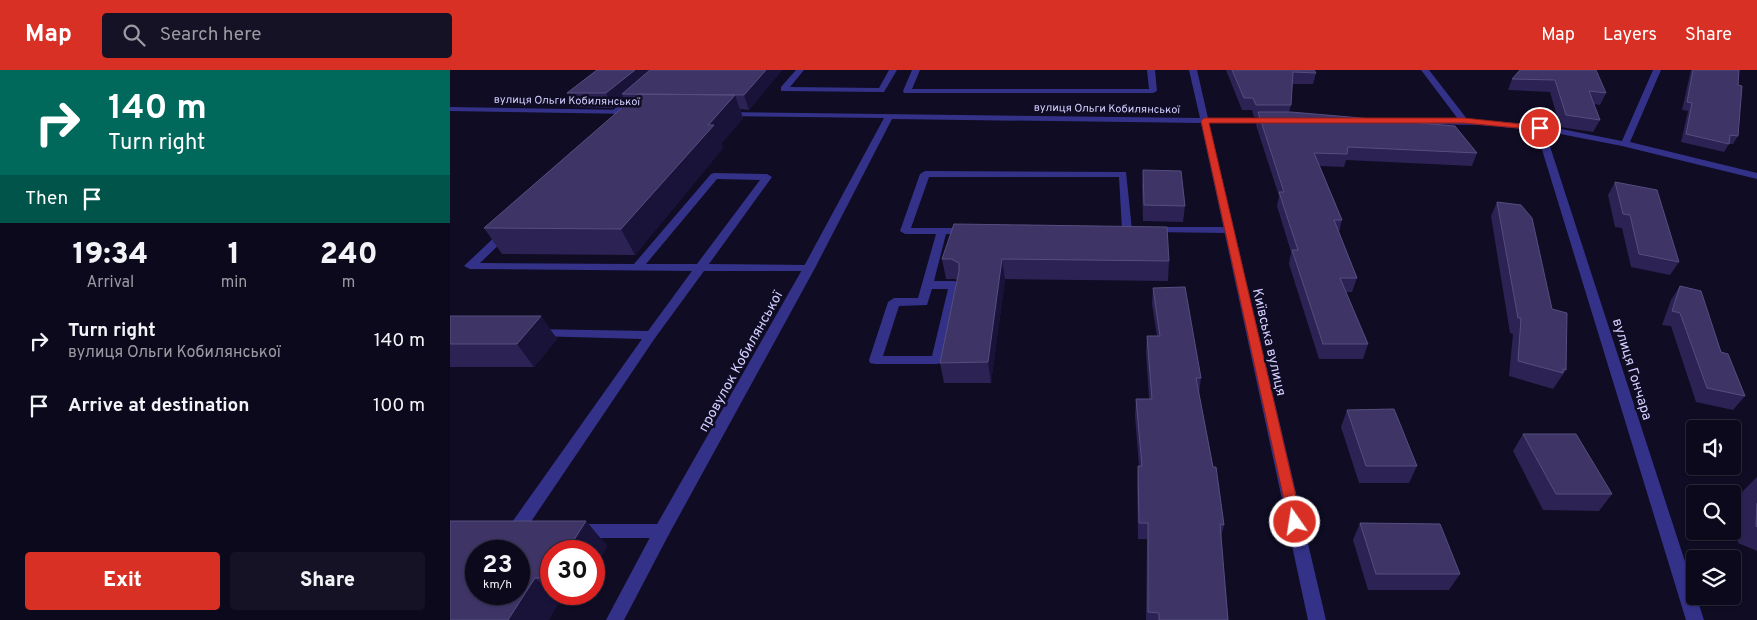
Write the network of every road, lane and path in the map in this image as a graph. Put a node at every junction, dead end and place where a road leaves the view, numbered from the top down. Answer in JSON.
{"nodes":[{"id":1,"x":664,"y":70,"type":"edge"},
{"id":2,"x":800,"y":70,"type":"edge"},
{"id":3,"x":893,"y":70,"type":"edge"},
{"id":4,"x":916,"y":70,"type":"edge"},
{"id":5,"x":1151,"y":70,"type":"edge"},
{"id":6,"x":1193,"y":70,"type":"edge"},
{"id":7,"x":1425,"y":70,"type":"edge"},
{"id":8,"x":1657,"y":70,"type":"edge"},
{"id":9,"x":450,"y":109,"type":"edge"},
{"id":10,"x":616,"y":112,"type":"junction"},
{"id":11,"x":645,"y":112,"type":"edge"},
{"id":12,"x":714,"y":114,"type":"edge"},
{"id":13,"x":889,"y":116,"type":"junction"},
{"id":14,"x":1204,"y":121,"type":"junction"},
{"id":15,"x":1281,"y":121,"type":"edge"},
{"id":16,"x":1368,"y":121,"type":"edge"},
{"id":17,"x":1464,"y":121,"type":"junction"},
{"id":18,"x":1540,"y":128,"type":"junction"},
{"id":19,"x":1625,"y":143,"type":"junction"},
{"id":20,"x":1757,"y":176,"type":"edge"},
{"id":21,"x":513,"y":226,"type":"edge"},
{"id":22,"x":1229,"y":230,"type":"junction"},
{"id":23,"x":942,"y":231,"type":"junction"},
{"id":24,"x":981,"y":231,"type":"edge"},
{"id":25,"x":638,"y":266,"type":"junction"},
{"id":26,"x":702,"y":267,"type":"junction"},
{"id":27,"x":809,"y":268,"type":"junction"},
{"id":28,"x":927,"y":285,"type":"junction"},
{"id":29,"x":527,"y":332,"type":"edge"},
{"id":30,"x":651,"y":335,"type":"junction"},
{"id":31,"x":497,"y":530,"type":"edge"},
{"id":32,"x":516,"y":530,"type":"junction"},
{"id":33,"x":536,"y":530,"type":"edge"},
{"id":34,"x":565,"y":531,"type":"edge"},
{"id":35,"x":662,"y":531,"type":"junction"},
{"id":36,"x":615,"y":620,"type":"edge"},
{"id":37,"x":1317,"y":620,"type":"edge"},
{"id":38,"x":1695,"y":620,"type":"edge"}],
"edges":[{"from":1,"to":10,"type":"street"},
{"from":2,"to":3,"type":"street"},
{"from":4,"to":5,"type":"street"},
{"from":6,"to":14,"type":"street","name":"Київська вулиця"},
{"from":7,"to":17,"type":"street"},
{"from":8,"to":19,"type":"street"},
{"from":9,"to":10,"type":"street","name":"вулиця Ольги Кобилянської"},
{"from":10,"to":11,"type":"street","name":"вулиця Ольги Кобилянської"},
{"from":12,"to":13,"type":"street","name":"вулиця Ольги Кобилянської"},
{"from":13,"to":14,"type":"street","name":"вулиця Ольги Кобилянської"},
{"from":13,"to":27,"type":"street","name":"провулок Кобилянської"},
{"from":14,"to":15,"type":"street","name":"вулиця Ольги Кобилянської"},
{"from":14,"to":22,"type":"street","name":"Київська вулиця"},
{"from":16,"to":17,"type":"street"},
{"from":17,"to":18,"type":"street"},
{"from":18,"to":19,"type":"street"},
{"from":18,"to":38,"type":"street","name":"вулиця Гончара"},
{"from":19,"to":20,"type":"street"},
{"from":21,"to":25,"type":"street"},
{"from":22,"to":23,"type":"street"},
{"from":22,"to":37,"type":"street","name":"Київська вулиця"},
{"from":23,"to":24,"type":"street"},
{"from":23,"to":28,"type":"street"},
{"from":25,"to":26,"type":"street"},
{"from":25,"to":26,"type":"street"},
{"from":26,"to":27,"type":"street"},
{"from":26,"to":30,"type":"street"},
{"from":27,"to":35,"type":"street","name":"провулок Кобилянської"},
{"from":28,"to":28,"type":"street"},
{"from":29,"to":30,"type":"street"},
{"from":30,"to":32,"type":"street"},
{"from":31,"to":32,"type":"street"},
{"from":32,"to":33,"type":"street"},
{"from":34,"to":35,"type":"street"},
{"from":35,"to":36,"type":"street","name":"провулок Кобилянської"}]}
